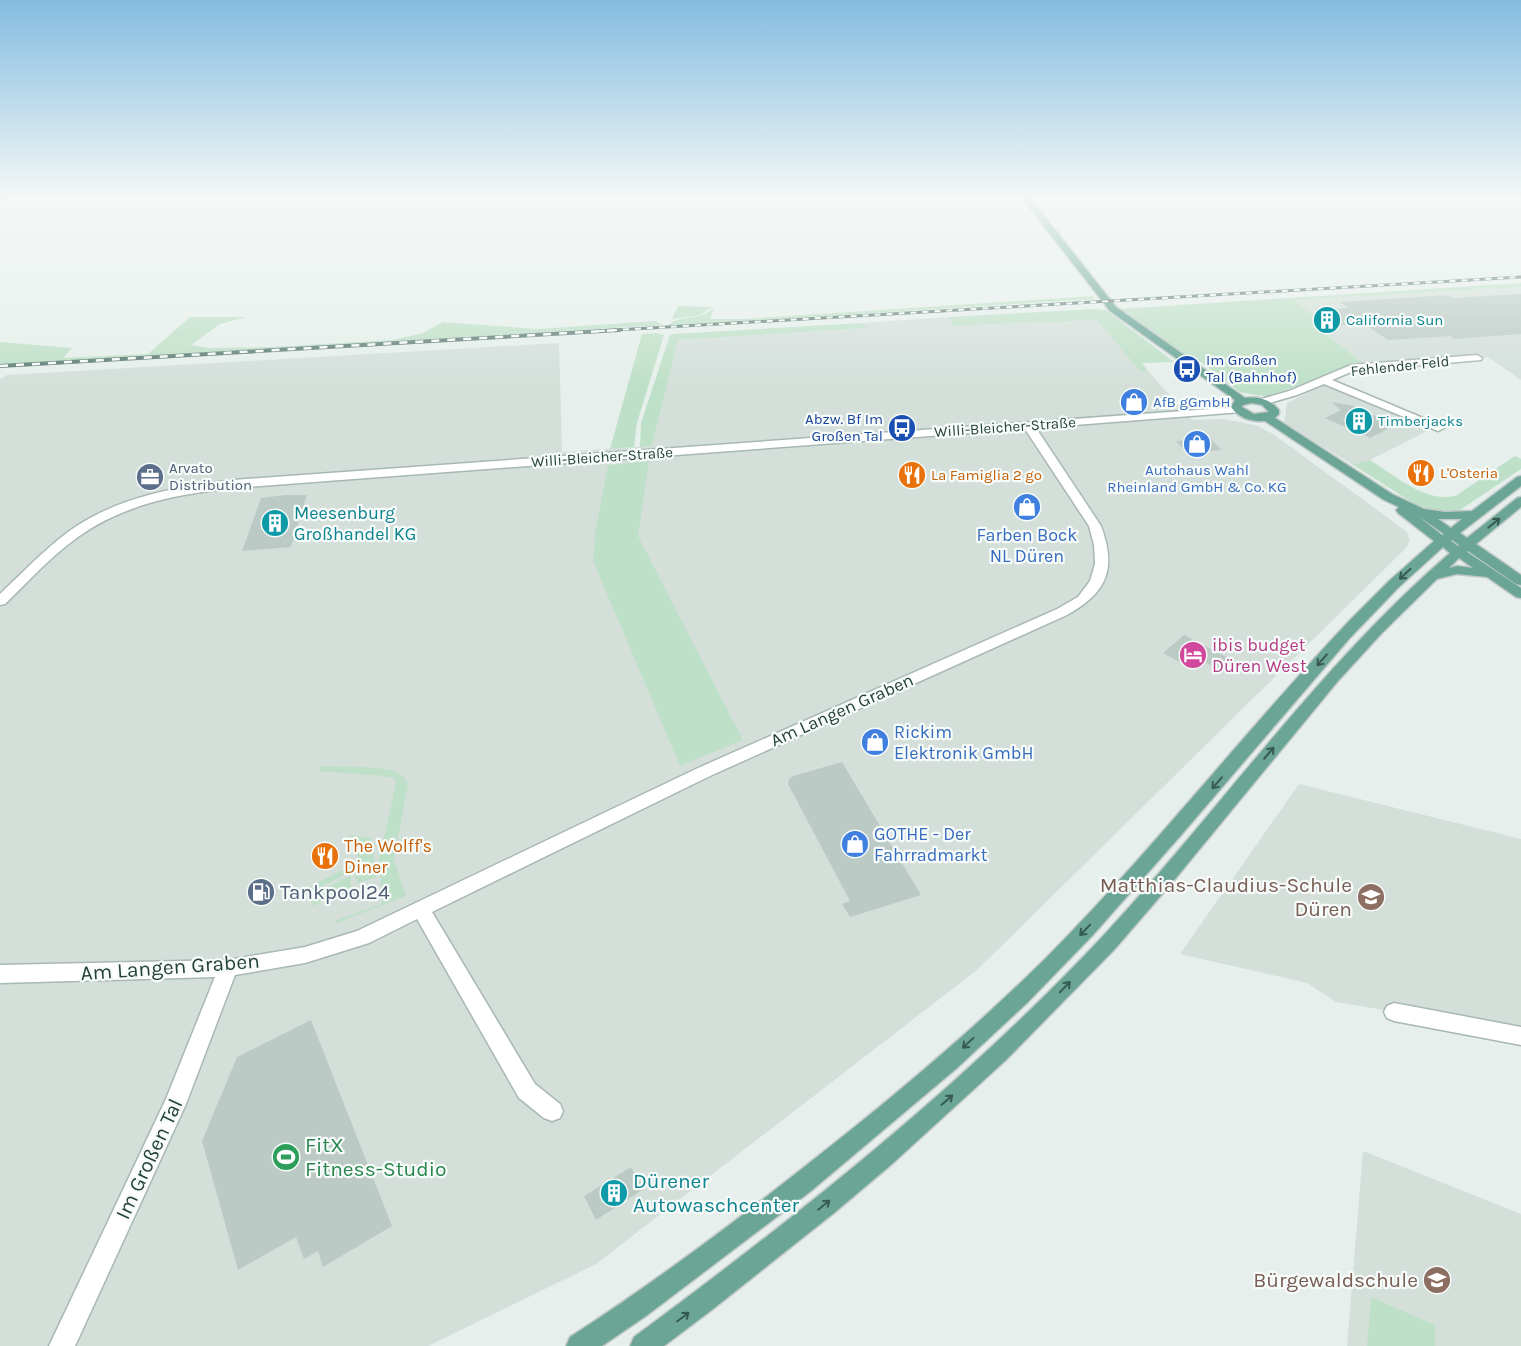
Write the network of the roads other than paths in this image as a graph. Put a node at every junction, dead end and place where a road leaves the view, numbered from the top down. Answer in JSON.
{"nodes":[{"id":1,"x":1074,"y":261,"type":"edge"},
{"id":2,"x":1478,"y":358,"type":"dead end"},
{"id":3,"x":1324,"y":380,"type":"junction"},
{"id":4,"x":1241,"y":406,"type":"junction"},
{"id":5,"x":1267,"y":409,"type":"junction"},
{"id":6,"x":1029,"y":426,"type":"junction"},
{"id":7,"x":1438,"y":428,"type":"dead end"},
{"id":8,"x":1521,"y":480,"type":"edge"},
{"id":9,"x":1388,"y":497,"type":"junction"},
{"id":10,"x":1521,"y":501,"type":"edge"},
{"id":11,"x":1420,"y":512,"type":"junction"},
{"id":12,"x":1476,"y":514,"type":"junction"},
{"id":13,"x":1446,"y":537,"type":"junction"},
{"id":14,"x":1463,"y":549,"type":"junction"},
{"id":15,"x":1491,"y":574,"type":"junction"},
{"id":16,"x":1434,"y":575,"type":"junction"},
{"id":17,"x":1521,"y":581,"type":"edge"},
{"id":18,"x":1521,"y":594,"type":"edge"},
{"id":19,"x":0,"y":602,"type":"edge"},
{"id":20,"x":421,"y":910,"type":"junction"},
{"id":21,"x":228,"y":968,"type":"junction"},
{"id":22,"x":0,"y":974,"type":"edge"},
{"id":23,"x":1394,"y":1012,"type":"dead end"},
{"id":24,"x":1521,"y":1036,"type":"edge"},
{"id":25,"x":552,"y":1111,"type":"dead end"},
{"id":26,"x":62,"y":1346,"type":"edge"},
{"id":27,"x":579,"y":1346,"type":"edge"},
{"id":28,"x":644,"y":1346,"type":"edge"}],
"edges":[{"from":1,"to":4,"type":"main road"},
{"from":2,"to":3,"type":"street","name":"Fehlender Feld"},
{"from":3,"to":5,"type":"street","name":"Fehlender Feld"},
{"from":3,"to":7,"type":"street","name":"Fehlender Feld"},
{"from":4,"to":5,"type":"main road"},
{"from":4,"to":5,"type":"main road"},
{"from":4,"to":6,"type":"street","name":"Willi-Bleicher-Straße"},
{"from":5,"to":9,"type":"main road"},
{"from":6,"to":19,"type":"street","name":"Willi-Bleicher-Straße"},
{"from":6,"to":20,"type":"street","name":"Am Langen Graben"},
{"from":8,"to":12,"type":"main road"},
{"from":9,"to":11,"type":"main road"},
{"from":9,"to":13,"type":"main road"},
{"from":14,"to":10,"type":"main road","one_way":true},
{"from":11,"to":12,"type":"main road"},
{"from":11,"to":13,"type":"main road"},
{"from":12,"to":13,"type":"main road"},
{"from":13,"to":14,"type":"main road"},
{"from":13,"to":27,"type":"main road","one_way":true},
{"from":14,"to":15,"type":"main road"},
{"from":14,"to":16,"type":"main road"},
{"from":14,"to":17,"type":"main road"},
{"from":15,"to":16,"type":"main road"},
{"from":15,"to":18,"type":"main road"},
{"from":28,"to":16,"type":"main road","one_way":true},
{"from":20,"to":21,"type":"street","name":"Am Langen Graben"},
{"from":20,"to":25,"type":"street"},
{"from":21,"to":22,"type":"street","name":"Am Langen Graben"},
{"from":21,"to":26,"type":"street","name":"Im Großen Tal"},
{"from":23,"to":24,"type":"street"}]}
